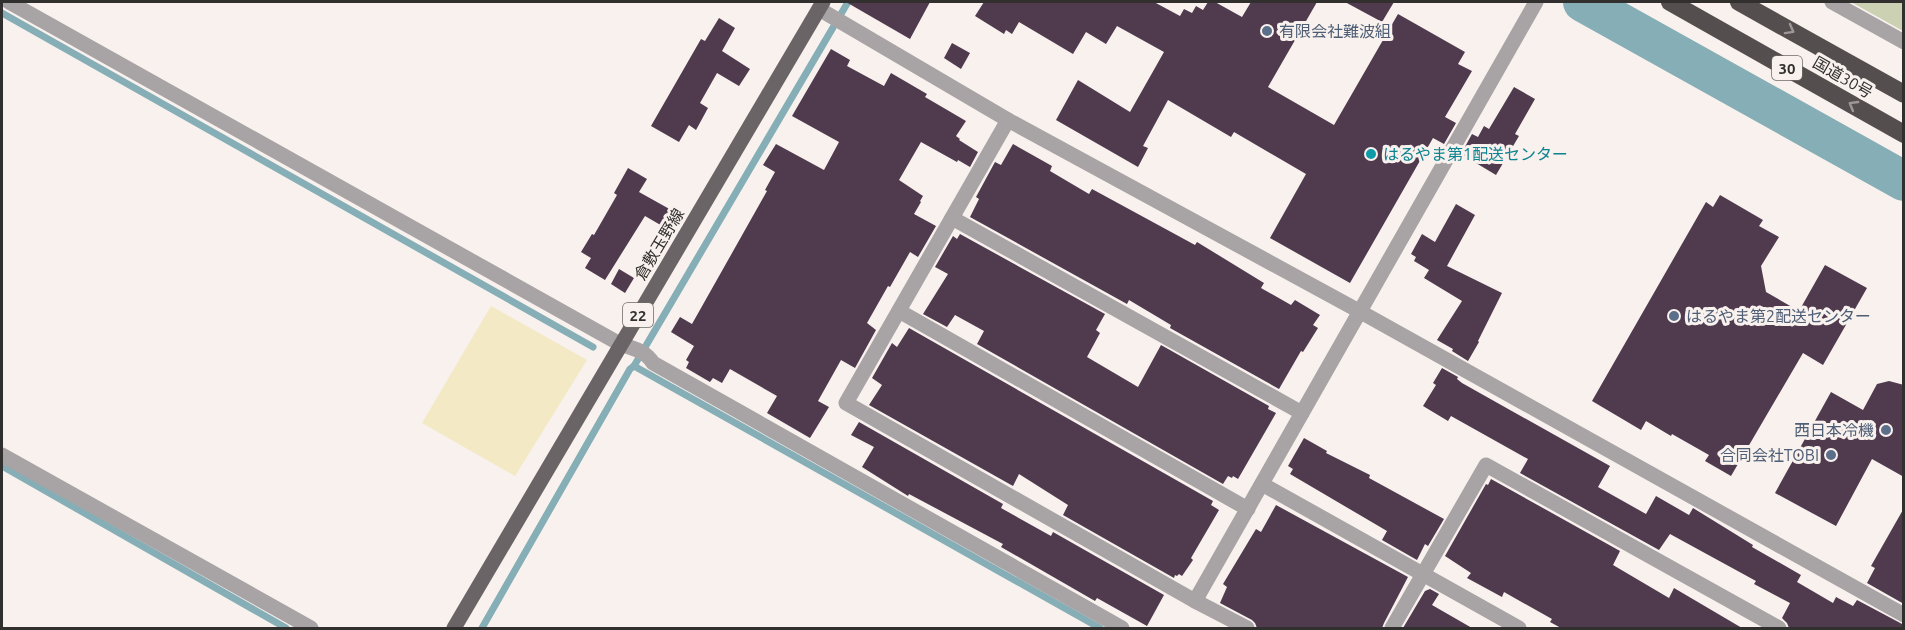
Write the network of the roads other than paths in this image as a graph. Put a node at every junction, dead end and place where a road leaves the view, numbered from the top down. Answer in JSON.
{"nodes":[{"id":1,"x":9,"y":2,"type":"edge"},
{"id":2,"x":1536,"y":2,"type":"edge"},
{"id":3,"x":1670,"y":2,"type":"edge"},
{"id":4,"x":1739,"y":2,"type":"edge"},
{"id":5,"x":1832,"y":2,"type":"edge"},
{"id":6,"x":824,"y":8,"type":"edge"},
{"id":7,"x":1904,"y":42,"type":"edge"},
{"id":8,"x":1904,"y":94,"type":"edge"},
{"id":9,"x":1008,"y":120,"type":"junction"},
{"id":10,"x":1904,"y":134,"type":"edge"},
{"id":11,"x":952,"y":218,"type":"junction"},
{"id":12,"x":899,"y":311,"type":"junction"},
{"id":13,"x":1359,"y":311,"type":"junction"},
{"id":14,"x":628,"y":346,"type":"junction"},
{"id":15,"x":1302,"y":413,"type":"junction"},
{"id":16,"x":2,"y":455,"type":"edge"},
{"id":17,"x":1262,"y":484,"type":"junction"},
{"id":18,"x":1248,"y":509,"type":"junction"},
{"id":19,"x":1423,"y":575,"type":"junction"},
{"id":20,"x":1195,"y":601,"type":"junction"},
{"id":21,"x":1904,"y":615,"type":"edge"},
{"id":22,"x":311,"y":628,"type":"edge"},
{"id":23,"x":454,"y":628,"type":"edge"},
{"id":24,"x":1122,"y":628,"type":"edge"},
{"id":25,"x":1247,"y":628,"type":"edge"},
{"id":26,"x":1392,"y":628,"type":"edge"},
{"id":27,"x":1519,"y":628,"type":"edge"},
{"id":28,"x":1779,"y":628,"type":"edge"}],
"edges":[{"from":1,"to":14,"type":"street"},
{"from":2,"to":13,"type":"street"},
{"from":10,"to":3,"type":"highway","name":"国道30号","number":"30","one_way":true},
{"from":4,"to":8,"type":"highway","name":"国道30号","number":"30","one_way":true},
{"from":5,"to":7,"type":"street"},
{"from":6,"to":9,"type":"street"},
{"from":6,"to":14,"type":"main road","name":"倉敷玉野線","number":"22"},
{"from":9,"to":11,"type":"street"},
{"from":9,"to":13,"type":"street"},
{"from":11,"to":12,"type":"street"},
{"from":11,"to":15,"type":"street"},
{"from":12,"to":18,"type":"street"},
{"from":12,"to":20,"type":"street"},
{"from":13,"to":15,"type":"street"},
{"from":13,"to":21,"type":"street"},
{"from":14,"to":23,"type":"main road","name":"倉敷玉野線","number":"22"},
{"from":14,"to":24,"type":"street"},
{"from":15,"to":17,"type":"street"},
{"from":16,"to":22,"type":"street"},
{"from":17,"to":18,"type":"street"},
{"from":17,"to":19,"type":"street"},
{"from":18,"to":20,"type":"street"},
{"from":19,"to":26,"type":"street"},
{"from":19,"to":27,"type":"street"},
{"from":19,"to":28,"type":"street"},
{"from":20,"to":25,"type":"street"}]}
